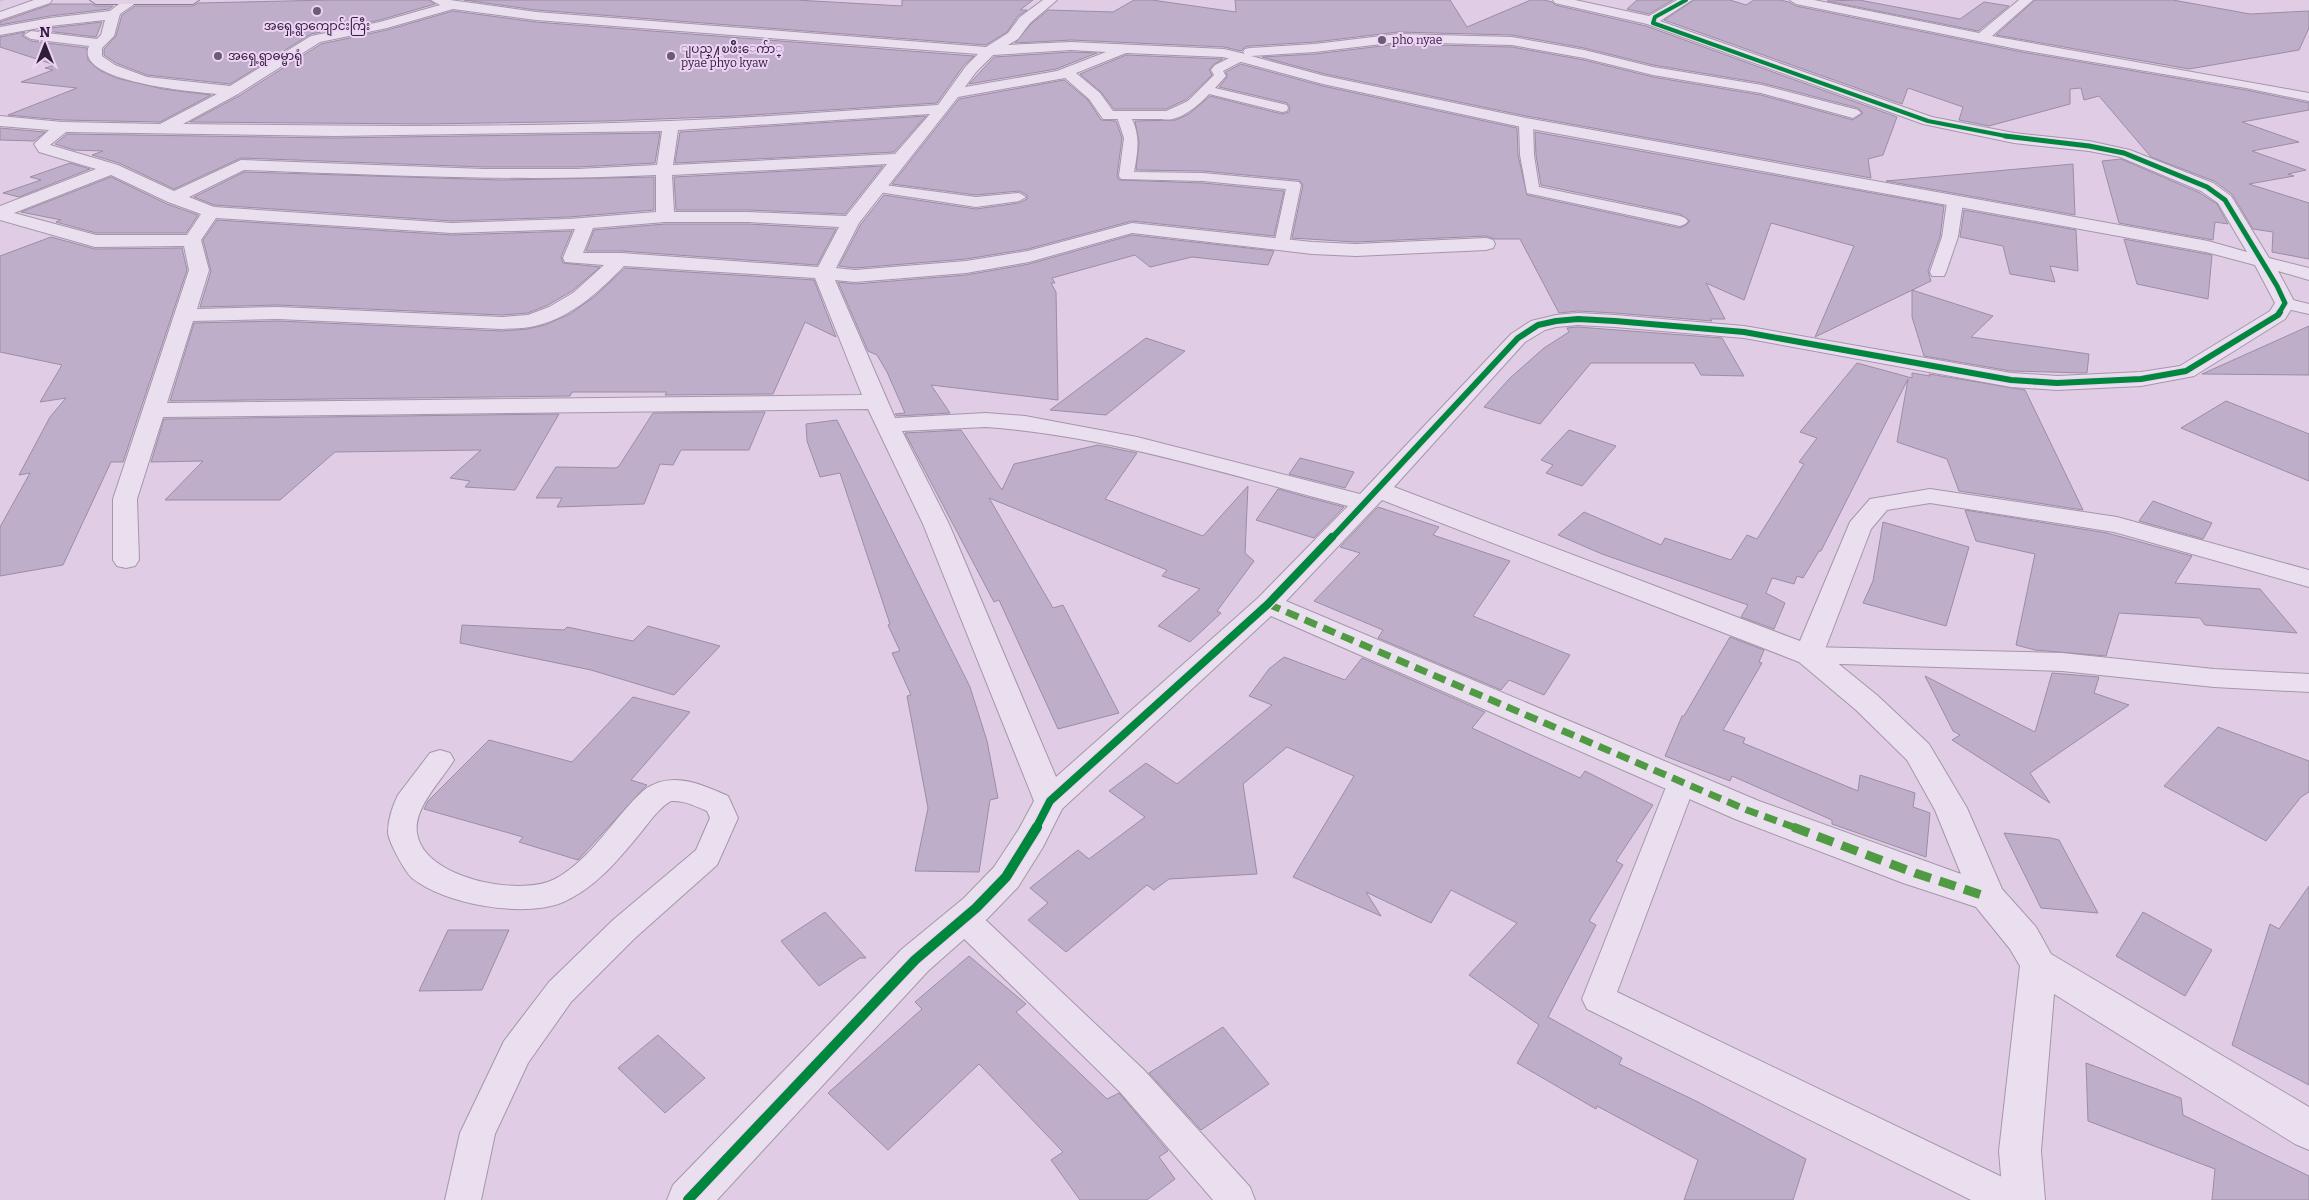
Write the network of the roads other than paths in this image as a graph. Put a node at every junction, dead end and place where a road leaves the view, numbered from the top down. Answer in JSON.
{"nodes":[{"id":1,"x":46,"y":0,"type":"edge"},
{"id":2,"x":96,"y":0,"type":"edge"},
{"id":3,"x":193,"y":0,"type":"edge"},
{"id":4,"x":437,"y":0,"type":"edge"},
{"id":5,"x":1051,"y":0,"type":"edge"},
{"id":6,"x":1559,"y":0,"type":"edge"},
{"id":7,"x":1686,"y":0,"type":"edge"},
{"id":8,"x":1796,"y":0,"type":"edge"},
{"id":9,"x":2023,"y":0,"type":"edge"},
{"id":10,"x":132,"y":1,"type":"edge"},
{"id":11,"x":453,"y":5,"type":"junction"},
{"id":12,"x":112,"y":15,"type":"junction"},
{"id":13,"x":0,"y":16,"type":"edge"},
{"id":14,"x":1652,"y":20,"type":"junction"},
{"id":15,"x":0,"y":32,"type":"edge"},
{"id":16,"x":1981,"y":38,"type":"junction"},
{"id":17,"x":98,"y":43,"type":"junction"},
{"id":18,"x":1126,"y":48,"type":"junction"},
{"id":19,"x":989,"y":51,"type":"junction"},
{"id":20,"x":1224,"y":53,"type":"junction"},
{"id":21,"x":1240,"y":58,"type":"junction"},
{"id":22,"x":1067,"y":72,"type":"junction"},
{"id":23,"x":1207,"y":90,"type":"junction"},
{"id":24,"x":233,"y":91,"type":"junction"},
{"id":25,"x":2309,"y":98,"type":"edge"},
{"id":26,"x":948,"y":101,"type":"junction"},
{"id":27,"x":1282,"y":108,"type":"dead end"},
{"id":28,"x":1167,"y":116,"type":"joint"},
{"id":29,"x":1863,"y":116,"type":"dead end"},
{"id":30,"x":1124,"y":118,"type":"junction"},
{"id":31,"x":0,"y":121,"type":"edge"},
{"id":32,"x":1928,"y":121,"type":"junction"},
{"id":33,"x":1887,"y":122,"type":"dead end"},
{"id":34,"x":1526,"y":123,"type":"junction"},
{"id":35,"x":671,"y":126,"type":"junction"},
{"id":36,"x":62,"y":127,"type":"junction"},
{"id":37,"x":162,"y":129,"type":"junction"},
{"id":38,"x":900,"y":159,"type":"junction"},
{"id":39,"x":112,"y":169,"type":"junction"},
{"id":40,"x":664,"y":171,"type":"junction"},
{"id":41,"x":877,"y":188,"type":"junction"},
{"id":42,"x":1019,"y":197,"type":"dead end"},
{"id":43,"x":174,"y":198,"type":"junction"},
{"id":44,"x":1955,"y":202,"type":"junction"},
{"id":45,"x":212,"y":212,"type":"junction"},
{"id":46,"x":0,"y":213,"type":"edge"},
{"id":47,"x":664,"y":217,"type":"junction"},
{"id":48,"x":1680,"y":221,"type":"dead end"},
{"id":49,"x":852,"y":222,"type":"junction"},
{"id":50,"x":586,"y":223,"type":"junction"},
{"id":51,"x":192,"y":240,"type":"junction"},
{"id":52,"x":1486,"y":244,"type":"dead end"},
{"id":53,"x":1282,"y":245,"type":"junction"},
{"id":54,"x":621,"y":259,"type":"junction"},
{"id":55,"x":2261,"y":261,"type":"junction"},
{"id":56,"x":1938,"y":272,"type":"dead end"},
{"id":57,"x":2309,"y":274,"type":"edge"},
{"id":58,"x":823,"y":275,"type":"junction"},
{"id":59,"x":2285,"y":303,"type":"junction"},
{"id":60,"x":2309,"y":309,"type":"edge"},
{"id":61,"x":184,"y":315,"type":"junction"},
{"id":62,"x":876,"y":402,"type":"junction"},
{"id":63,"x":154,"y":410,"type":"junction"},
{"id":64,"x":887,"y":425,"type":"junction"},
{"id":65,"x":1371,"y":496,"type":"junction"},
{"id":66,"x":126,"y":560,"type":"dead end"},
{"id":67,"x":2309,"y":579,"type":"edge"},
{"id":68,"x":1268,"y":604,"type":"junction"},
{"id":69,"x":1809,"y":655,"type":"junction"},
{"id":70,"x":2309,"y":683,"type":"edge"},
{"id":71,"x":440,"y":760,"type":"dead end"},
{"id":72,"x":1682,"y":782,"type":"junction"},
{"id":73,"x":1050,"y":801,"type":"junction"},
{"id":74,"x":1988,"y":897,"type":"junction"},
{"id":75,"x":963,"y":918,"type":"junction"},
{"id":76,"x":2038,"y":965,"type":"junction"},
{"id":77,"x":2309,"y":1130,"type":"edge"},
{"id":78,"x":463,"y":1200,"type":"edge"},
{"id":79,"x":688,"y":1200,"type":"edge"},
{"id":80,"x":1237,"y":1200,"type":"edge"},
{"id":81,"x":2010,"y":1200,"type":"edge"},
{"id":82,"x":2024,"y":1200,"type":"edge"}],
"edges":[{"from":1,"to":13,"type":"street"},
{"from":2,"to":10,"type":"main road"},
{"from":3,"to":10,"type":"main road"},
{"from":4,"to":11,"type":"street"},
{"from":5,"to":19,"type":"street"},
{"from":6,"to":14,"type":"street"},
{"from":7,"to":14,"type":"street"},
{"from":8,"to":16,"type":"street"},
{"from":9,"to":16,"type":"street"},
{"from":10,"to":12,"type":"street"},
{"from":11,"to":19,"type":"street"},
{"from":11,"to":24,"type":"street"},
{"from":12,"to":15,"type":"street"},
{"from":12,"to":17,"type":"street"},
{"from":14,"to":32,"type":"street"},
{"from":15,"to":17,"type":"street"},
{"from":16,"to":25,"type":"street"},
{"from":17,"to":24,"type":"street"},
{"from":18,"to":19,"type":"street"},
{"from":18,"to":20,"type":"street"},
{"from":18,"to":22,"type":"street"},
{"from":19,"to":26,"type":"street"},
{"from":20,"to":21,"type":"street"},
{"from":20,"to":29,"type":"street"},
{"from":21,"to":23,"type":"lane"},
{"from":21,"to":34,"type":"street"},
{"from":22,"to":26,"type":"street"},
{"from":22,"to":30,"type":"street"},
{"from":23,"to":27,"type":"lane"},
{"from":23,"to":28,"type":"lane"},
{"from":24,"to":37,"type":"street"},
{"from":26,"to":35,"type":"street"},
{"from":26,"to":38,"type":"street"},
{"from":28,"to":30,"type":"street"},
{"from":30,"to":53,"type":"lane"},
{"from":31,"to":36,"type":"street"},
{"from":32,"to":33,"type":"street"},
{"from":32,"to":55,"type":"street"},
{"from":34,"to":44,"type":"street"},
{"from":34,"to":48,"type":"lane"},
{"from":35,"to":37,"type":"street"},
{"from":35,"to":40,"type":"street"},
{"from":36,"to":37,"type":"street"},
{"from":36,"to":39,"type":"street"},
{"from":38,"to":40,"type":"street"},
{"from":38,"to":41,"type":"street"},
{"from":39,"to":43,"type":"street"},
{"from":39,"to":46,"type":"street"},
{"from":40,"to":43,"type":"street"},
{"from":40,"to":47,"type":"street"},
{"from":41,"to":42,"type":"lane"},
{"from":41,"to":49,"type":"street"},
{"from":43,"to":45,"type":"street"},
{"from":44,"to":55,"type":"street"},
{"from":44,"to":56,"type":"lane"},
{"from":45,"to":50,"type":"street"},
{"from":45,"to":51,"type":"street"},
{"from":46,"to":51,"type":"street"},
{"from":47,"to":49,"type":"street"},
{"from":47,"to":50,"type":"street"},
{"from":49,"to":58,"type":"street"},
{"from":50,"to":54,"type":"street"},
{"from":51,"to":61,"type":"street"},
{"from":52,"to":53,"type":"street"},
{"from":53,"to":58,"type":"street"},
{"from":54,"to":58,"type":"street"},
{"from":54,"to":61,"type":"street"},
{"from":55,"to":57,"type":"street"},
{"from":55,"to":59,"type":"street"},
{"from":58,"to":62,"type":"street"},
{"from":59,"to":60,"type":"lane"},
{"from":59,"to":65,"type":"street"},
{"from":61,"to":63,"type":"street"},
{"from":62,"to":63,"type":"street"},
{"from":62,"to":64,"type":"street"},
{"from":63,"to":66,"type":"street"},
{"from":64,"to":65,"type":"street"},
{"from":64,"to":73,"type":"street"},
{"from":65,"to":68,"type":"street"},
{"from":65,"to":69,"type":"street"},
{"from":67,"to":69,"type":"street"},
{"from":68,"to":72,"type":"street"},
{"from":68,"to":73,"type":"street"},
{"from":69,"to":70,"type":"lane"},
{"from":69,"to":74,"type":"street"},
{"from":71,"to":78,"type":"lane"},
{"from":72,"to":74,"type":"street"},
{"from":72,"to":81,"type":"lane"},
{"from":73,"to":75,"type":"street"},
{"from":74,"to":76,"type":"street"},
{"from":75,"to":79,"type":"street"},
{"from":75,"to":80,"type":"lane"},
{"from":76,"to":77,"type":"street"},
{"from":76,"to":82,"type":"street"}]}
